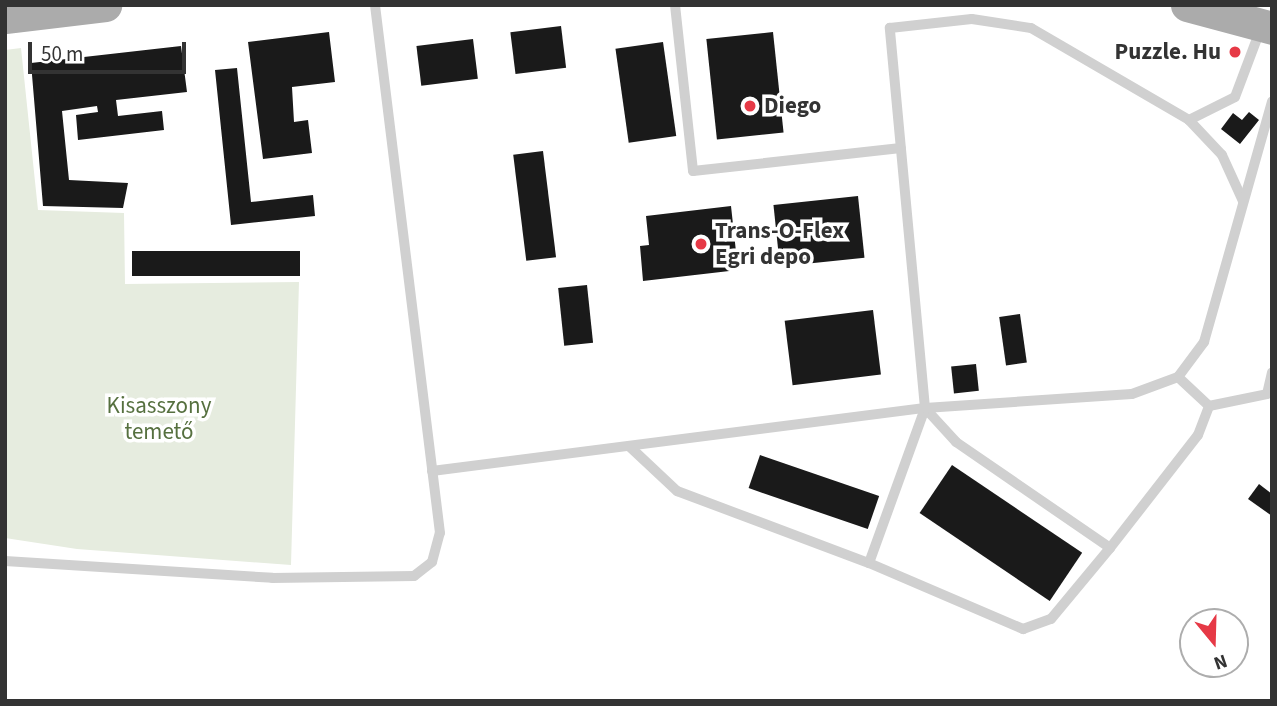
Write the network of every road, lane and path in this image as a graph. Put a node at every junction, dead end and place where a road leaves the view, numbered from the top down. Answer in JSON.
{"nodes":[{"id":1,"x":105,"y":5,"type":"edge"},
{"id":2,"x":375,"y":5,"type":"edge"},
{"id":3,"x":675,"y":5,"type":"edge"},
{"id":4,"x":1187,"y":5,"type":"edge"},
{"id":5,"x":1229,"y":11,"type":"edge"},
{"id":6,"x":5,"y":17,"type":"edge"},
{"id":7,"x":1267,"y":27,"type":"edge"},
{"id":8,"x":1272,"y":101,"type":"edge"},
{"id":9,"x":1189,"y":120,"type":"junction"},
{"id":10,"x":901,"y":148,"type":"junction"},
{"id":11,"x":1243,"y":201,"type":"junction"},
{"id":12,"x":1272,"y":373,"type":"edge"},
{"id":13,"x":1178,"y":377,"type":"junction"},
{"id":14,"x":1209,"y":406,"type":"junction"},
{"id":15,"x":925,"y":408,"type":"junction"},
{"id":16,"x":629,"y":446,"type":"junction"},
{"id":17,"x":432,"y":471,"type":"junction"},
{"id":18,"x":1110,"y":548,"type":"junction"},
{"id":19,"x":5,"y":561,"type":"edge"},
{"id":20,"x":869,"y":563,"type":"junction"}],
"edges":[{"from":1,"to":6,"type":"main road"},
{"from":2,"to":17,"type":"lane"},
{"from":3,"to":10,"type":"lane"},
{"from":4,"to":5,"type":"main road"},
{"from":5,"to":7,"type":"main road"},
{"from":7,"to":9,"type":"lane"},
{"from":8,"to":11,"type":"lane"},
{"from":9,"to":10,"type":"lane"},
{"from":9,"to":11,"type":"lane"},
{"from":10,"to":15,"type":"lane"},
{"from":11,"to":13,"type":"lane"},
{"from":12,"to":14,"type":"lane"},
{"from":13,"to":14,"type":"lane"},
{"from":13,"to":15,"type":"lane"},
{"from":14,"to":18,"type":"lane"},
{"from":15,"to":16,"type":"lane"},
{"from":15,"to":18,"type":"lane"},
{"from":15,"to":20,"type":"lane"},
{"from":16,"to":17,"type":"lane"},
{"from":16,"to":20,"type":"lane"},
{"from":17,"to":19,"type":"lane"},
{"from":18,"to":20,"type":"lane"}]}
